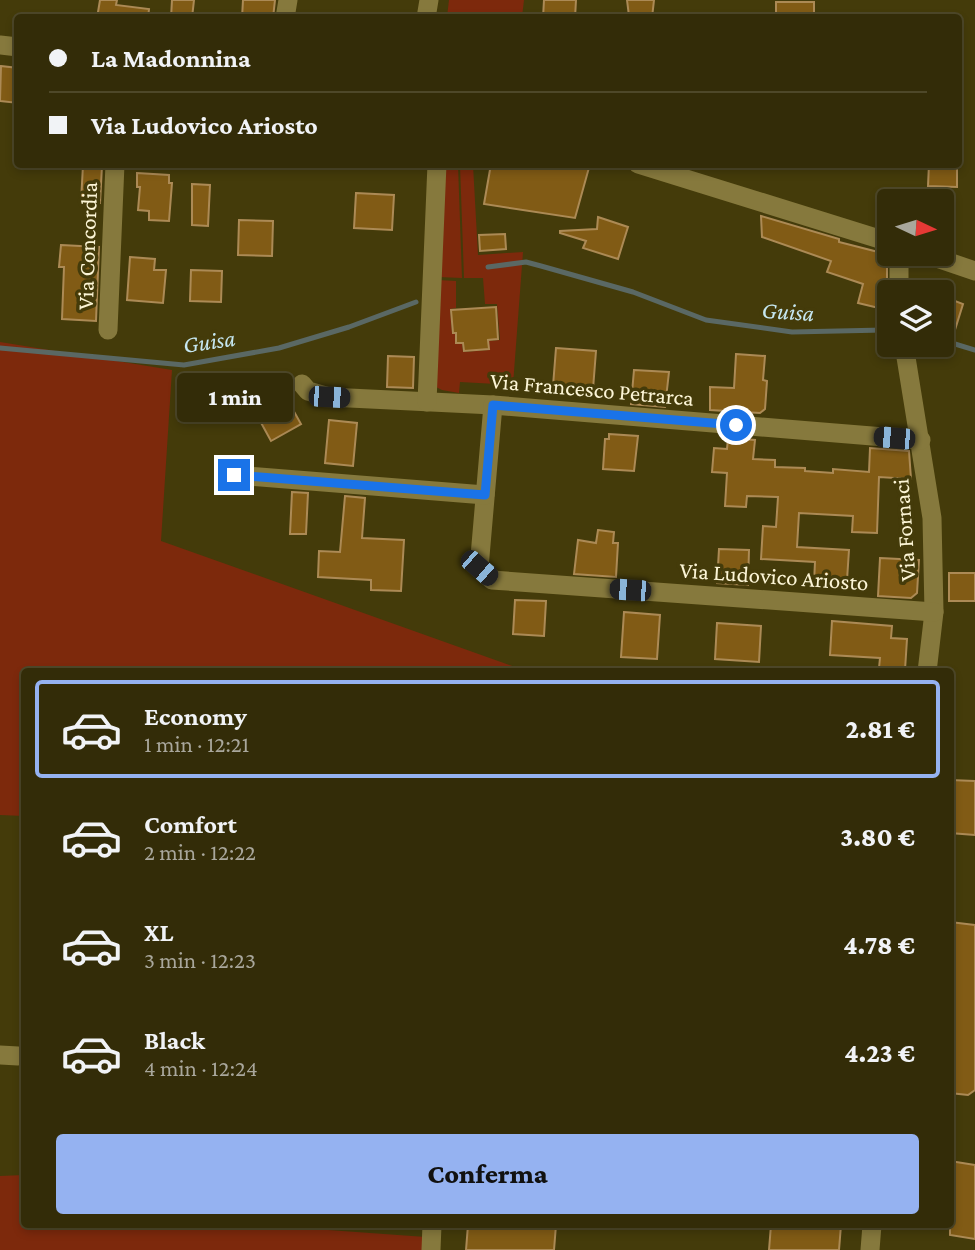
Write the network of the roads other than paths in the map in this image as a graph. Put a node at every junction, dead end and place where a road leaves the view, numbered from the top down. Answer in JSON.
{"nodes":[{"id":1,"x":115,"y":168,"type":"edge"},
{"id":2,"x":437,"y":168,"type":"edge"},
{"id":3,"x":651,"y":168,"type":"edge"},
{"id":4,"x":877,"y":238,"type":"edge"},
{"id":5,"x":954,"y":264,"type":"edge"},
{"id":6,"x":975,"y":271,"type":"edge"},
{"id":7,"x":108,"y":330,"type":"dead end"},
{"id":8,"x":906,"y":357,"type":"edge"},
{"id":9,"x":302,"y":384,"type":"dead end"},
{"id":10,"x":427,"y":402,"type":"junction"},
{"id":11,"x":493,"y":405,"type":"junction"},
{"id":12,"x":921,"y":440,"type":"junction"},
{"id":13,"x":234,"y":475,"type":"dead end"},
{"id":14,"x":485,"y":495,"type":"junction"},
{"id":15,"x":934,"y":612,"type":"junction"},
{"id":16,"x":927,"y":668,"type":"edge"},
{"id":17,"x":432,"y":1228,"type":"edge"},
{"id":18,"x":872,"y":1228,"type":"edge"},
{"id":19,"x":431,"y":1250,"type":"edge"},
{"id":20,"x":870,"y":1250,"type":"edge"}],
"edges":[{"from":1,"to":7,"type":"street","name":"Via Concordia"},
{"from":2,"to":10,"type":"street"},
{"from":3,"to":4,"type":"street"},
{"from":5,"to":6,"type":"street"},
{"from":8,"to":12,"type":"street","name":"Via Fornaci"},
{"from":9,"to":10,"type":"street","name":"Via Francesco Petrarca"},
{"from":10,"to":11,"type":"street","name":"Via Francesco Petrarca"},
{"from":11,"to":12,"type":"street","name":"Via Francesco Petrarca"},
{"from":11,"to":14,"type":"street","name":"Via Ludovico Ariosto"},
{"from":12,"to":15,"type":"street","name":"Via Fornaci"},
{"from":13,"to":14,"type":"street"},
{"from":14,"to":15,"type":"street","name":"Via Ludovico Ariosto"},
{"from":15,"to":16,"type":"street","name":"Via Fornaci"},
{"from":17,"to":19,"type":"street"},
{"from":18,"to":20,"type":"street"}]}
